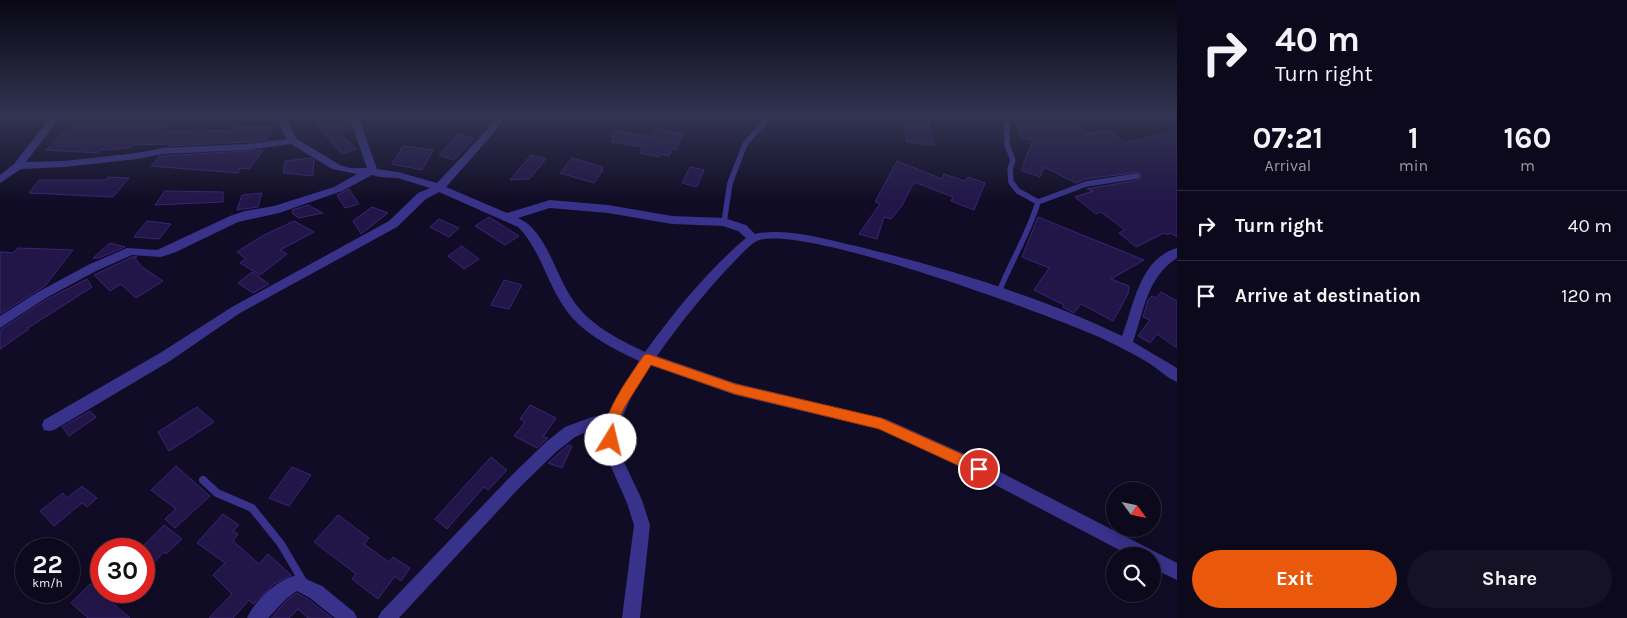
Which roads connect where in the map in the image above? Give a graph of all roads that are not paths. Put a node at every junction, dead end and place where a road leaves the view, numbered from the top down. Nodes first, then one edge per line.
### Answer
1 (34, 145) edge
2 (264, 145) edge
3 (299, 145) edge
4 (364, 145) edge
5 (478, 145) edge
6 (745, 145) edge
7 (1007, 145) edge
8 (18, 166) junction
9 (373, 171) junction
10 (1137, 176) dead end
11 (0, 180) edge
12 (439, 188) junction
13 (1038, 202) junction
14 (508, 217) junction
15 (724, 222) junction
16 (753, 238) junction
17 (1177, 252) edge
18 (999, 292) junction
19 (0, 324) edge
20 (1125, 344) junction
21 (648, 359) junction
22 (1177, 376) edge
23 (613, 420) junction
24 (49, 425) dead end
25 (203, 480) dead end
26 (1130, 547) edge
27 (1161, 564) edge
28 (1177, 572) edge
29 (305, 584) junction
30 (256, 618) edge
31 (348, 618) edge
32 (387, 618) edge
33 (631, 618) edge

1 - 8 street
2 - 8 street
3 - 9 street
4 - 9 street
5 - 12 street
6 - 15 lane
7 - 13 lane
8 - 11 street
9 - 12 street
9 - 19 street
10 - 13 lane
12 - 14 street
12 - 24 street
13 - 18 lane
14 - 15 street
14 - 21 street
15 - 16 street
16 - 18 street
16 - 21 street
17 - 20 street
18 - 20 street
20 - 22 street
21 - 23 street
21 - 26 street
23 - 32 street
23 - 33 street
25 - 29 lane
27 - 28 street
29 - 30 street
29 - 31 street

